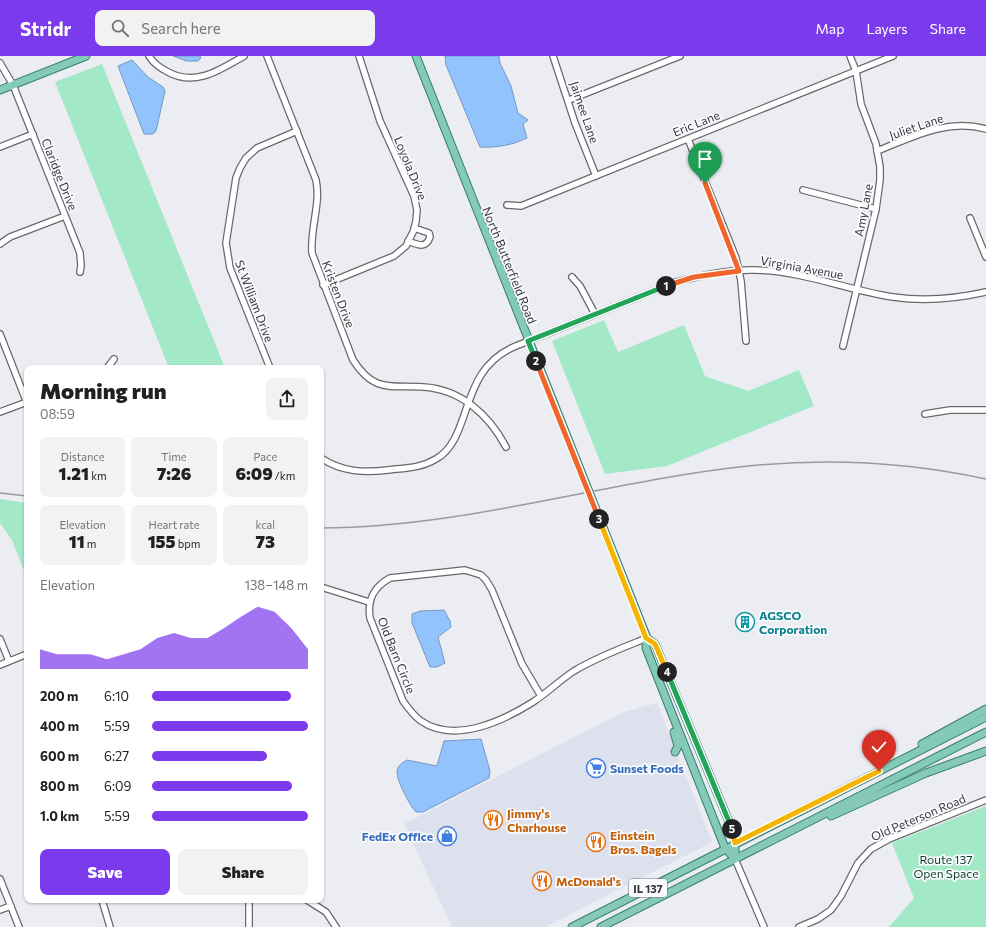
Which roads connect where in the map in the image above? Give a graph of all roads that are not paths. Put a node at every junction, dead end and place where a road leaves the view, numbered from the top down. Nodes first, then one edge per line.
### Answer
1 (86, 56) edge
2 (149, 56) edge
3 (244, 56) edge
4 (267, 56) edge
5 (358, 56) edge
6 (416, 56) edge
7 (553, 56) edge
8 (680, 56) edge
9 (850, 56) edge
10 (893, 56) edge
11 (0, 62) edge
12 (856, 71) junction
13 (13, 85) junction
14 (0, 90) edge
15 (568, 100) junction
16 (986, 129) edge
17 (297, 131) junction
18 (32, 134) junction
19 (688, 139) junction
20 (0, 147) edge
21 (877, 151) junction
22 (596, 176) junction
23 (802, 190) dead end
24 (507, 205) dead end
25 (876, 209) junction
26 (65, 216) junction
27 (970, 218) dead end
28 (414, 228) junction
29 (408, 241) junction
30 (0, 244) edge
31 (986, 257) edge
32 (739, 271) junction
33 (80, 272) dead end
34 (572, 277) dead end
35 (323, 285) junction
36 (856, 288) junction
37 (986, 292) edge
38 (595, 314) junction
39 (0, 334) edge
40 (528, 341) junction
41 (746, 341) dead end
42 (843, 346) dead end
43 (114, 359) dead end
44 (109, 365) edge
45 (269, 365) edge
46 (24, 394) edge
47 (468, 402) junction
48 (24, 403) edge
49 (986, 410) edge
50 (0, 412) edge
51 (925, 414) dead end
52 (506, 447) dead end
53 (324, 460) edge
54 (324, 588) edge
55 (369, 602) junction
56 (646, 638) junction
57 (0, 639) edge
58 (24, 655) edge
59 (9, 661) junction
60 (0, 665) edge
61 (660, 686) junction
62 (541, 696) junction
63 (986, 709) edge
64 (986, 717) edge
65 (691, 731) junction
66 (986, 732) edge
67 (986, 751) edge
68 (675, 752) dead end
69 (687, 753) junction
70 (825, 798) junction
71 (986, 800) edge
72 (784, 835) junction
73 (735, 843) junction
74 (725, 848) junction
75 (735, 859) junction
76 (0, 879) edge
77 (103, 903) edge
78 (249, 903) edge
79 (312, 903) edge
80 (11, 906) junction
81 (0, 910) edge
82 (19, 927) edge
83 (110, 927) edge
84 (249, 927) edge
85 (336, 927) edge
86 (572, 927) edge
87 (602, 927) edge
88 (764, 927) edge
89 (799, 927) edge

1 - 13 main road
2 - 3 street
4 - 17 street, Kristen Drive
5 - 28 street, Loyola Drive
6 - 40 main road, North Butterfield Road
7 - 15 street, Jaimee Lane
8 - 15 street
9 - 12 street, Amy Lane
10 - 12 street, Eric Lane
11 - 13 street, Claridge Drive
12 - 19 street, Eric Lane
12 - 21 street, Amy Lane
13 - 14 main road
13 - 18 street, Claridge Drive
15 - 22 street, Jaimee Lane
16 - 21 street, Juliet Lane
17 - 35 street, Kristen Drive
17 - 45 street, St William Drive
18 - 20 street
18 - 26 street, Claridge Drive
19 - 22 street, Eric Lane
19 - 32 street
21 - 25 street, Amy Lane
22 - 24 street, Eric Lane
23 - 25 street
25 - 36 street, Amy Lane
26 - 30 street
26 - 33 street, Claridge Drive
27 - 31 street
28 - 29 street, Loyola Drive
28 - 29 street
29 - 35 street, Loyola Drive
32 - 36 street, Virginia Avenue
32 - 38 street, Virginia Avenue
32 - 41 street
34 - 38 street
35 - 47 street, Kristen Drive
36 - 37 street, Virginia Avenue
36 - 42 street, Amy Lane
38 - 40 street, Virginia Avenue
39 - 46 street
40 - 47 street
40 - 56 main road, North Butterfield Road
43 - 44 street
47 - 52 street, Kristen Drive
47 - 53 street
48 - 50 street
49 - 51 street
54 - 55 street
55 - 62 street
55 - 62 street, Old Barn Circle
56 - 61 main road, North Butterfield Road
56 - 62 street, Old Barn Circle
56 - 65 main road, North Butterfield Road
57 - 59 street
58 - 59 street
59 - 60 street
61 - 68 main road
61 - 69 main road, North Butterfield Road
63 - 70 main road
64 - 70 main road, IL 137
65 - 69 main road
65 - 73 main road, North Butterfield Road
66 - 72 main road, IL 137
67 - 72 main road
69 - 74 main road, North Butterfield Road
70 - 73 main road, IL 137
71 - 89 street, Old Peterson Road
72 - 75 main road, IL 137
73 - 74 main road, IL 137
73 - 75 main road, North Butterfield Road
74 - 75 main road, North Butterfield Road
74 - 86 main road, IL 137
75 - 87 main road, IL 137
75 - 88 street, North Butterfield Road
76 - 80 street
77 - 83 street
78 - 84 street
79 - 85 street
80 - 81 street
80 - 82 street

